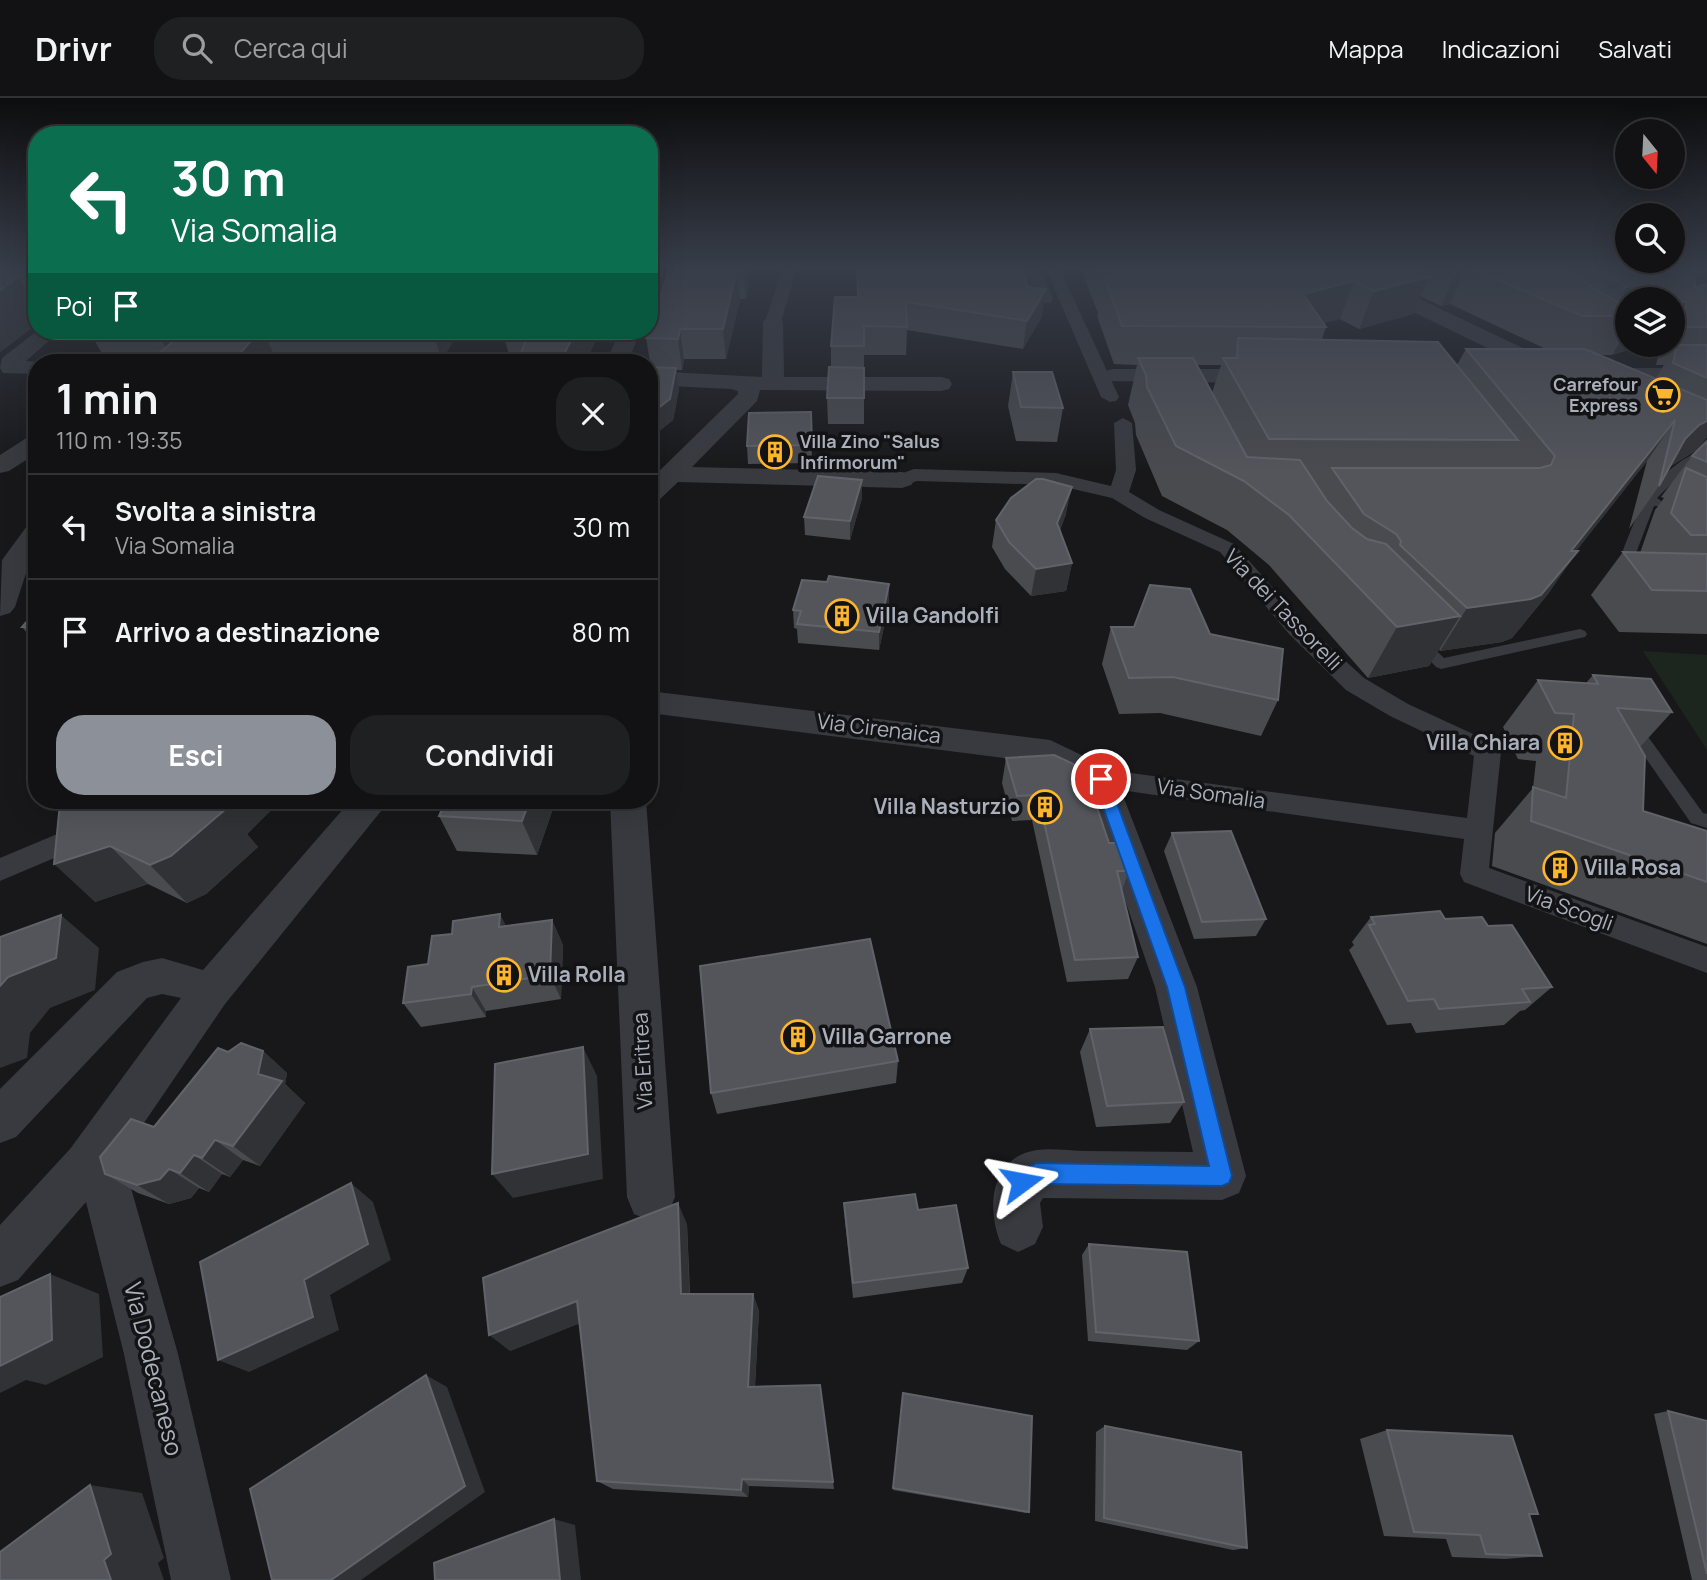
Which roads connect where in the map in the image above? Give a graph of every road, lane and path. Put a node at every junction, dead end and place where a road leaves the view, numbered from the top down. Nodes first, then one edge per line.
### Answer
1 (773, 336) edge
2 (1083, 336) edge
3 (1480, 336) edge
4 (39, 340) edge
5 (28, 367) edge
6 (1707, 374) edge
7 (1508, 375) edge
8 (1180, 376) junction
9 (1287, 376) edge
10 (658, 378) edge
11 (1570, 379) junction
12 (730, 380) junction
13 (773, 384) junction
14 (941, 384) dead end
15 (1112, 386) joint
16 (1608, 398) edge
17 (1192, 401) edge
18 (1123, 423) dead end
19 (1703, 445) edge
20 (28, 448) edge
21 (0, 466) edge
22 (671, 474) junction
23 (902, 480) joint
24 (658, 487) edge
25 (1119, 494) junction
26 (1650, 499) junction
27 (1673, 510) edge
28 (28, 544) edge
29 (1627, 583) dead end
30 (0, 607) edge
31 (1412, 634) edge
32 (1580, 634) dead end
33 (658, 703) edge
34 (1618, 705) edge
35 (1101, 779) junction
36 (138, 809) edge
37 (364, 809) edge
38 (629, 809) edge
39 (1707, 821) edge
40 (1480, 830) junction
41 (0, 870) edge
42 (1707, 960) edge
43 (210, 991) junction
44 (0, 1121) edge
45 (87, 1166) junction
46 (651, 1197) dead end
47 (1018, 1227) dead end
48 (0, 1262) edge
49 (201, 1580) edge

1 - 13 street
2 - 15 street
3 - 11 street
4 - 5 street
6 - 11 street
7 - 11 street
8 - 9 street
8 - 15 street
8 - 17 street
10 - 12 street
11 - 16 street
12 - 13 street
12 - 22 street
13 - 14 street
18 - 25 street
19 - 26 lane
20 - 21 street
22 - 23 street, Via dei Tassorelli
22 - 24 street
23 - 25 street, Via dei Tassorelli
25 - 40 street, Via dei Tassorelli
26 - 27 lane
26 - 29 lane
28 - 30 street
31 - 32 lane
33 - 35 street, Via Cirenaica
34 - 39 lane
35 - 40 street, Via Somalia
35 - 47 street
36 - 41 street
37 - 43 street
38 - 46 street, Via Eritrea
40 - 42 street, Via Scogli
43 - 44 street
43 - 45 street
45 - 48 street
45 - 49 street, Via Dodecaneso

